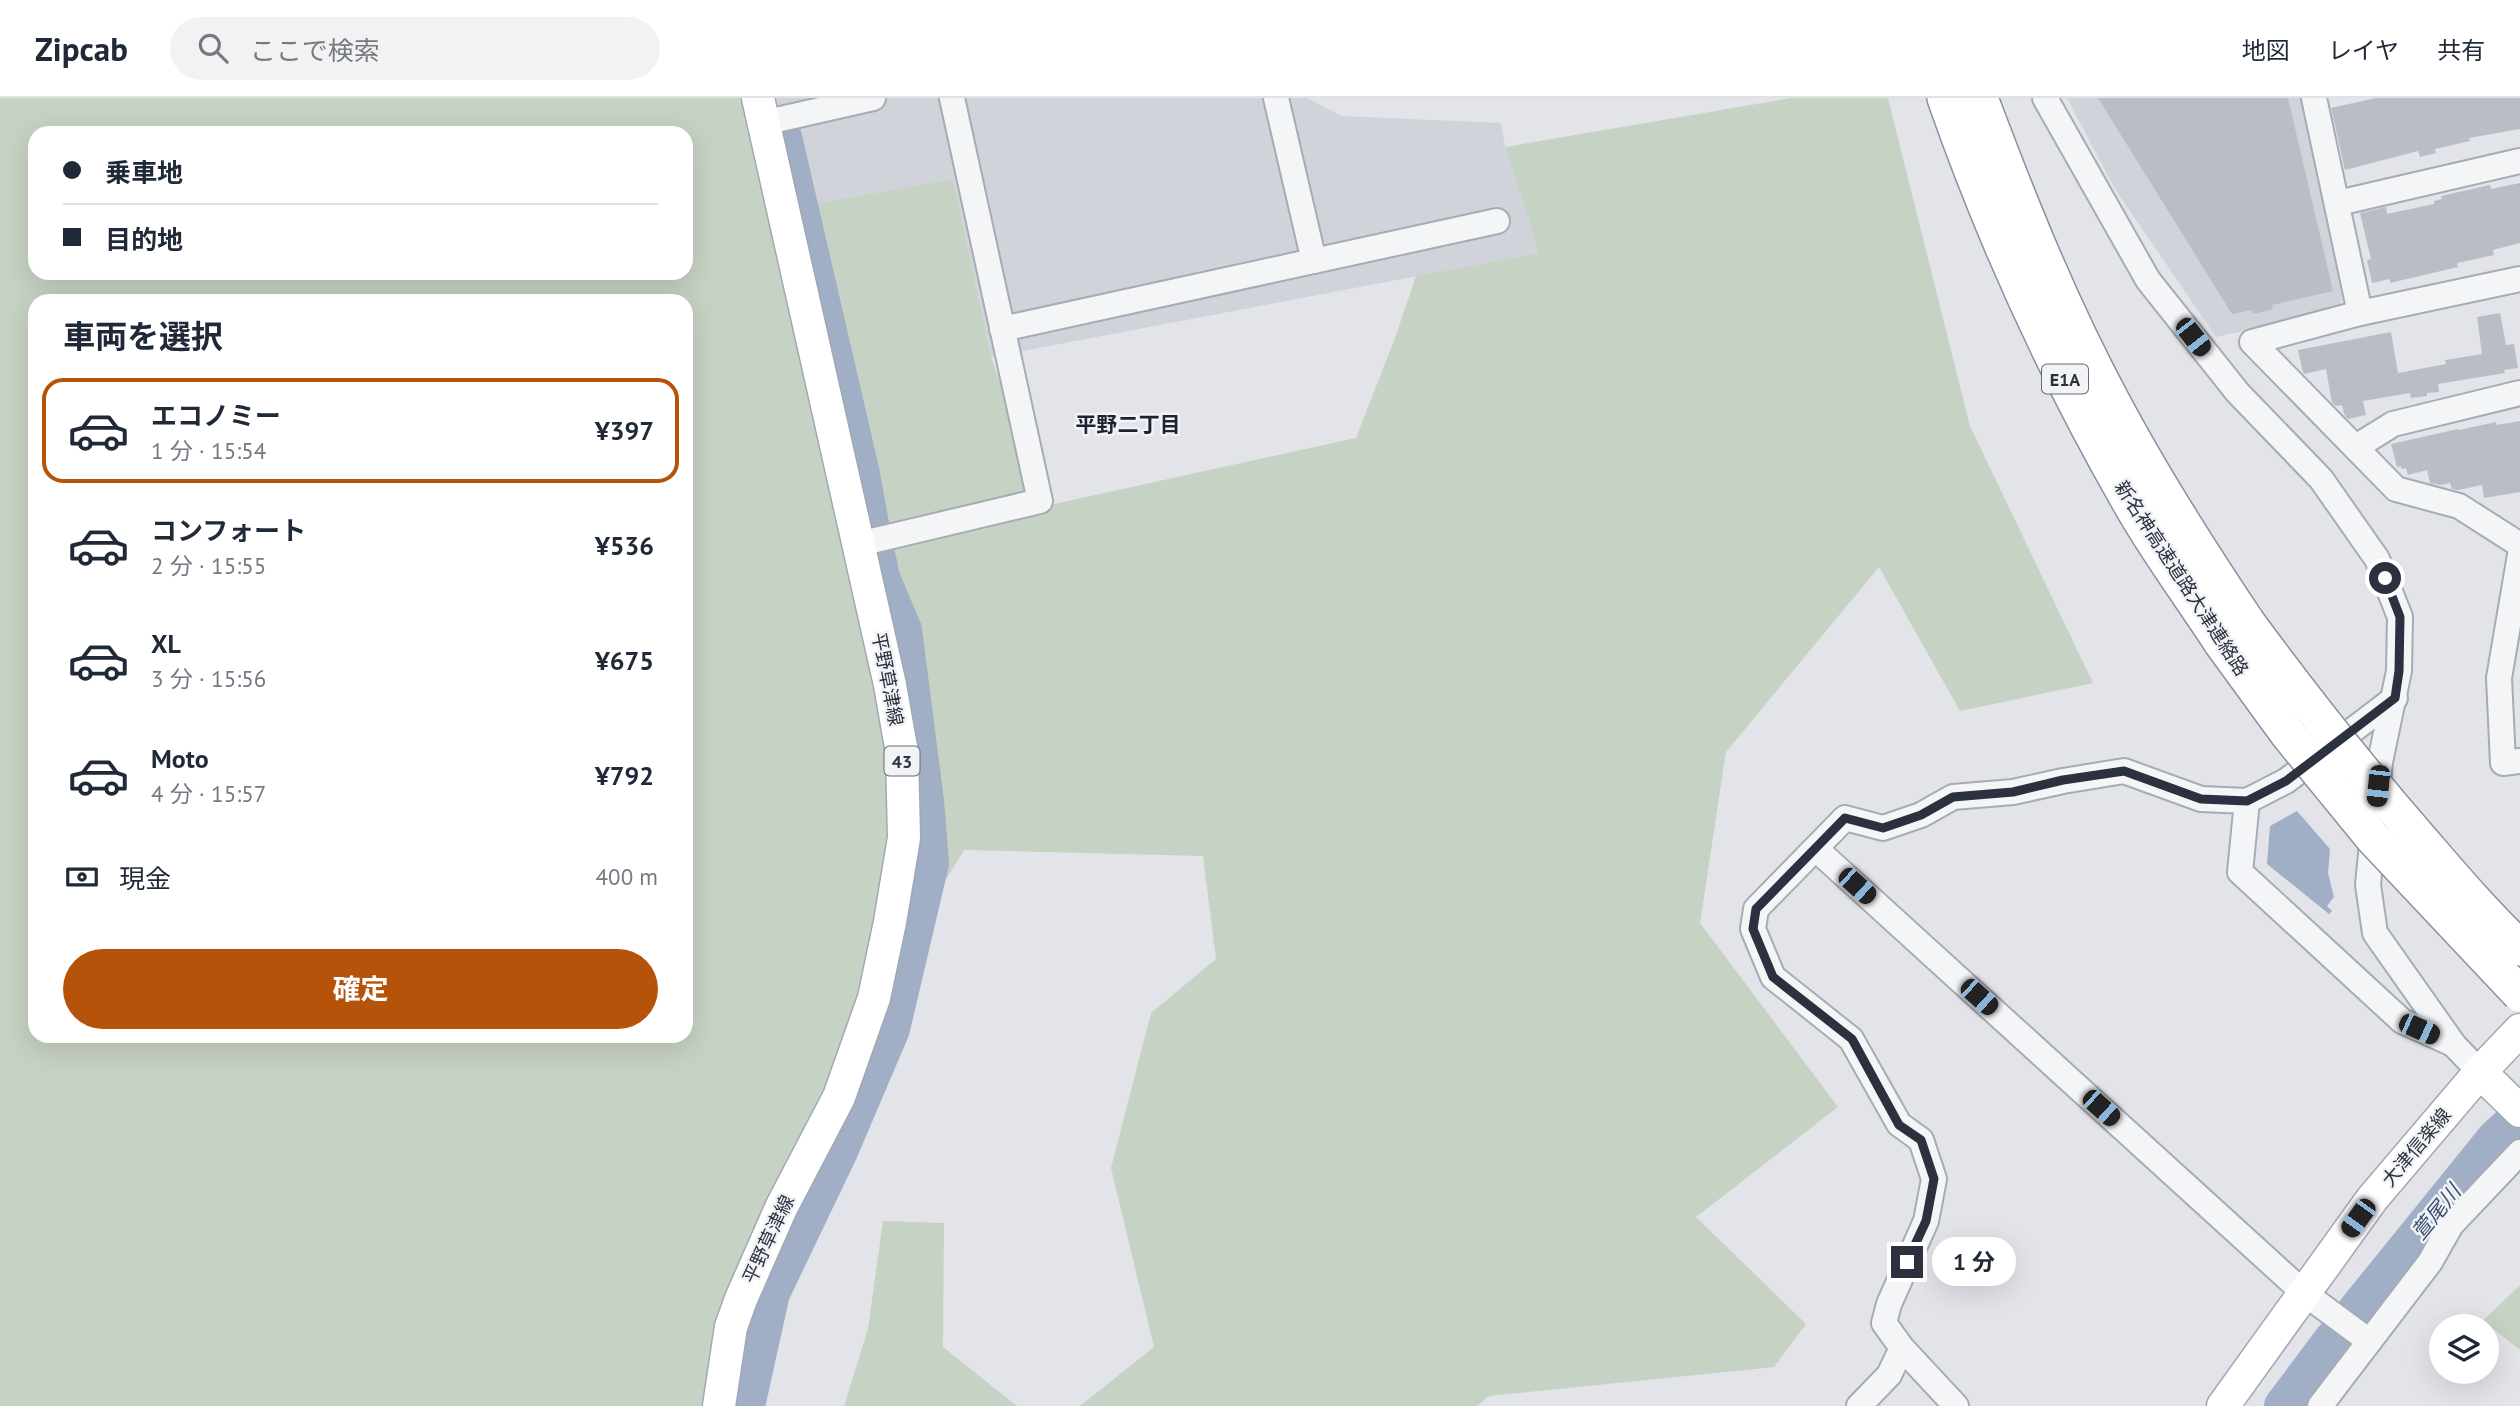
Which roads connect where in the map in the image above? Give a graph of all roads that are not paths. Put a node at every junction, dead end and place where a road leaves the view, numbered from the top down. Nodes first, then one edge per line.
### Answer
1 (873, 98) edge
2 (952, 98) edge
3 (1276, 98) edge
4 (1945, 98) edge
5 (1980, 98) edge
6 (2045, 98) edge
7 (2314, 98) edge
8 (760, 111) edge
9 (2520, 161) edge
10 (2338, 203) junction
11 (1497, 221) dead end
12 (1314, 261) junction
13 (2520, 279) edge
14 (2360, 313) junction
15 (1002, 329) junction
16 (2520, 393) edge
17 (2356, 447) junction
18 (2518, 542) edge
19 (859, 544) junction
20 (2514, 625) edge
21 (2234, 632) junction
22 (2395, 698) junction
23 (2520, 761) edge
24 (2247, 801) junction
25 (1816, 849) junction
26 (2520, 948) edge
27 (2520, 994) edge
28 (2520, 1030) edge
29 (2454, 1045) junction
30 (2480, 1072) junction
31 (2514, 1105) edge
32 (2520, 1152) edge
33 (2311, 1298) junction
34 (2364, 1337) junction
35 (1902, 1348) junction
36 (719, 1406) edge
37 (1859, 1406) edge
38 (1956, 1406) edge
39 (2222, 1406) edge
40 (2320, 1406) edge

1 - 8 street
2 - 15 street
3 - 12 street
4 - 21 highway, 新名神高速道路大津連絡路 / E1A
5 - 21 highway, 新名神高速道路大津連絡路 / E1A
6 - 22 street
7 - 10 street
8 - 19 main road, 平野草津線 / 43
9 - 10 street
10 - 14 street
11 - 12 street
12 - 15 street
13 - 14 street
14 - 17 street
15 - 19 street
16 - 17 street
17 - 18 street
18 - 20 street
19 - 36 main road, 平野草津線 / 43
20 - 23 street
21 - 26 highway, 新名神高速道路大津連絡路 / E1A, bridge
21 - 27 highway, 新名神高速道路大津連絡路 / E1A, bridge
22 - 24 street
22 - 29 street
24 - 25 street
24 - 29 street
25 - 33 street
25 - 35 street
28 - 30 main road, 大津信楽線
29 - 30 street
30 - 31 main road
30 - 33 main road, 大津信楽線
32 - 34 street
33 - 34 street
33 - 39 main road, 大津信楽線
34 - 40 street
35 - 37 street
35 - 38 street

